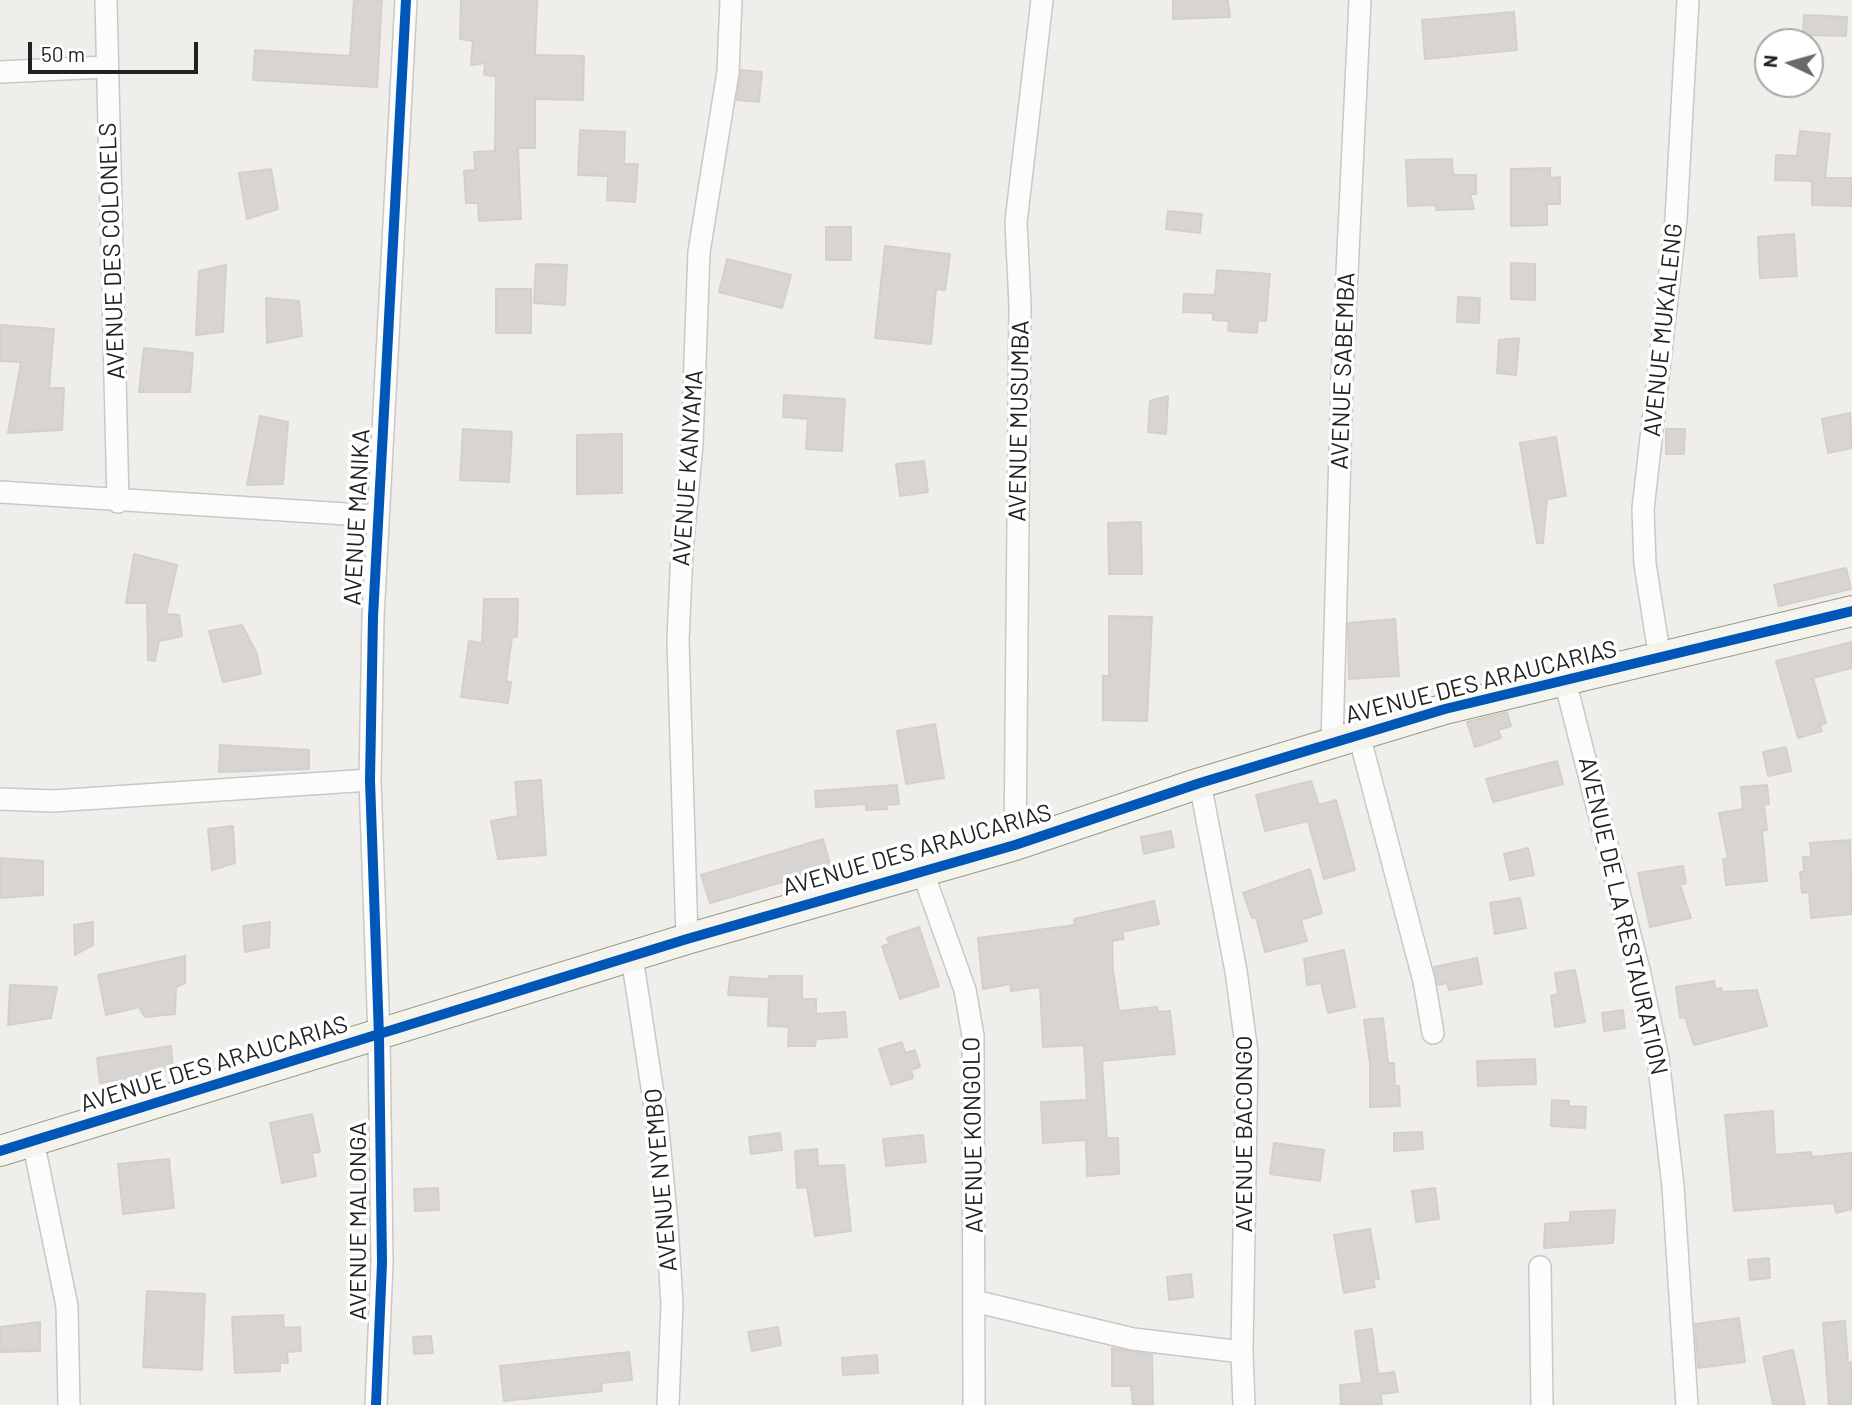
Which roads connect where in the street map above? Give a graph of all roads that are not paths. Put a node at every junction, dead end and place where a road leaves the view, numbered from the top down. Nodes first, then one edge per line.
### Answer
1 (106, 0) edge
2 (406, 0) edge
3 (731, 0) edge
4 (1042, 0) edge
5 (1360, 0) edge
6 (1689, 0) edge
7 (106, 67) junction
8 (0, 72) edge
9 (0, 492) edge
10 (118, 502) junction
11 (379, 516) junction
12 (1852, 611) edge
13 (1660, 659) junction
14 (1565, 681) junction
15 (1346, 739) junction
16 (370, 780) junction
17 (1200, 783) junction
18 (0, 799) edge
19 (1015, 845) junction
20 (923, 873) junction
21 (687, 939) junction
22 (632, 957) junction
23 (1433, 1033) dead end
24 (379, 1036) junction
25 (33, 1141) junction
26 (0, 1151) edge
27 (1540, 1267) dead end
28 (974, 1301) junction
29 (1242, 1352) junction
30 (69, 1405) edge
31 (376, 1405) edge
32 (668, 1405) edge
33 (974, 1405) edge
34 (1244, 1405) edge
35 (1542, 1405) edge
36 (1687, 1405) edge

1 - 7 street, AVENUE DES COLONELS
2 - 11 street, AVENUE MANIKA
3 - 21 street, AVENUE KANYAMA
4 - 19 street, AVENUE MUSUMBA
5 - 15 street, AVENUE SABEMBA
6 - 13 street, AVENUE MUKALENG
7 - 8 street
7 - 10 street, AVENUE DES COLONELS
9 - 10 street
10 - 11 street
11 - 16 street, AVENUE MANIKA
12 - 13 street, AVENUE DES ARAUCARIAS
13 - 14 street, AVENUE DES ARAUCARIAS
14 - 15 street, AVENUE DES ARAUCARIAS
14 - 36 street, AVENUE DE LA RESTAURATION
15 - 17 street, AVENUE DES ARAUCARIAS
15 - 23 street, AVENUE SABEMBA
16 - 18 street
16 - 24 street, AVENUE MANIKA
17 - 19 street, AVENUE DES ARAUCARIAS
17 - 29 street, AVENUE BACONGO
19 - 20 street, AVENUE DES ARAUCARIAS
20 - 21 street, AVENUE DES ARAUCARIAS
20 - 28 street, AVENUE KONGOLO
21 - 22 street, AVENUE DES ARAUCARIAS
22 - 24 street, AVENUE DES ARAUCARIAS
22 - 32 street, AVENUE NYEMBO
24 - 25 street, AVENUE DES ARAUCARIAS
24 - 31 street, AVENUE MALONGA
25 - 26 street, AVENUE DES ARAUCARIAS
25 - 30 street
27 - 35 street
28 - 29 street
28 - 33 street, AVENUE KONGOLO
29 - 34 street, AVENUE BACONGO

